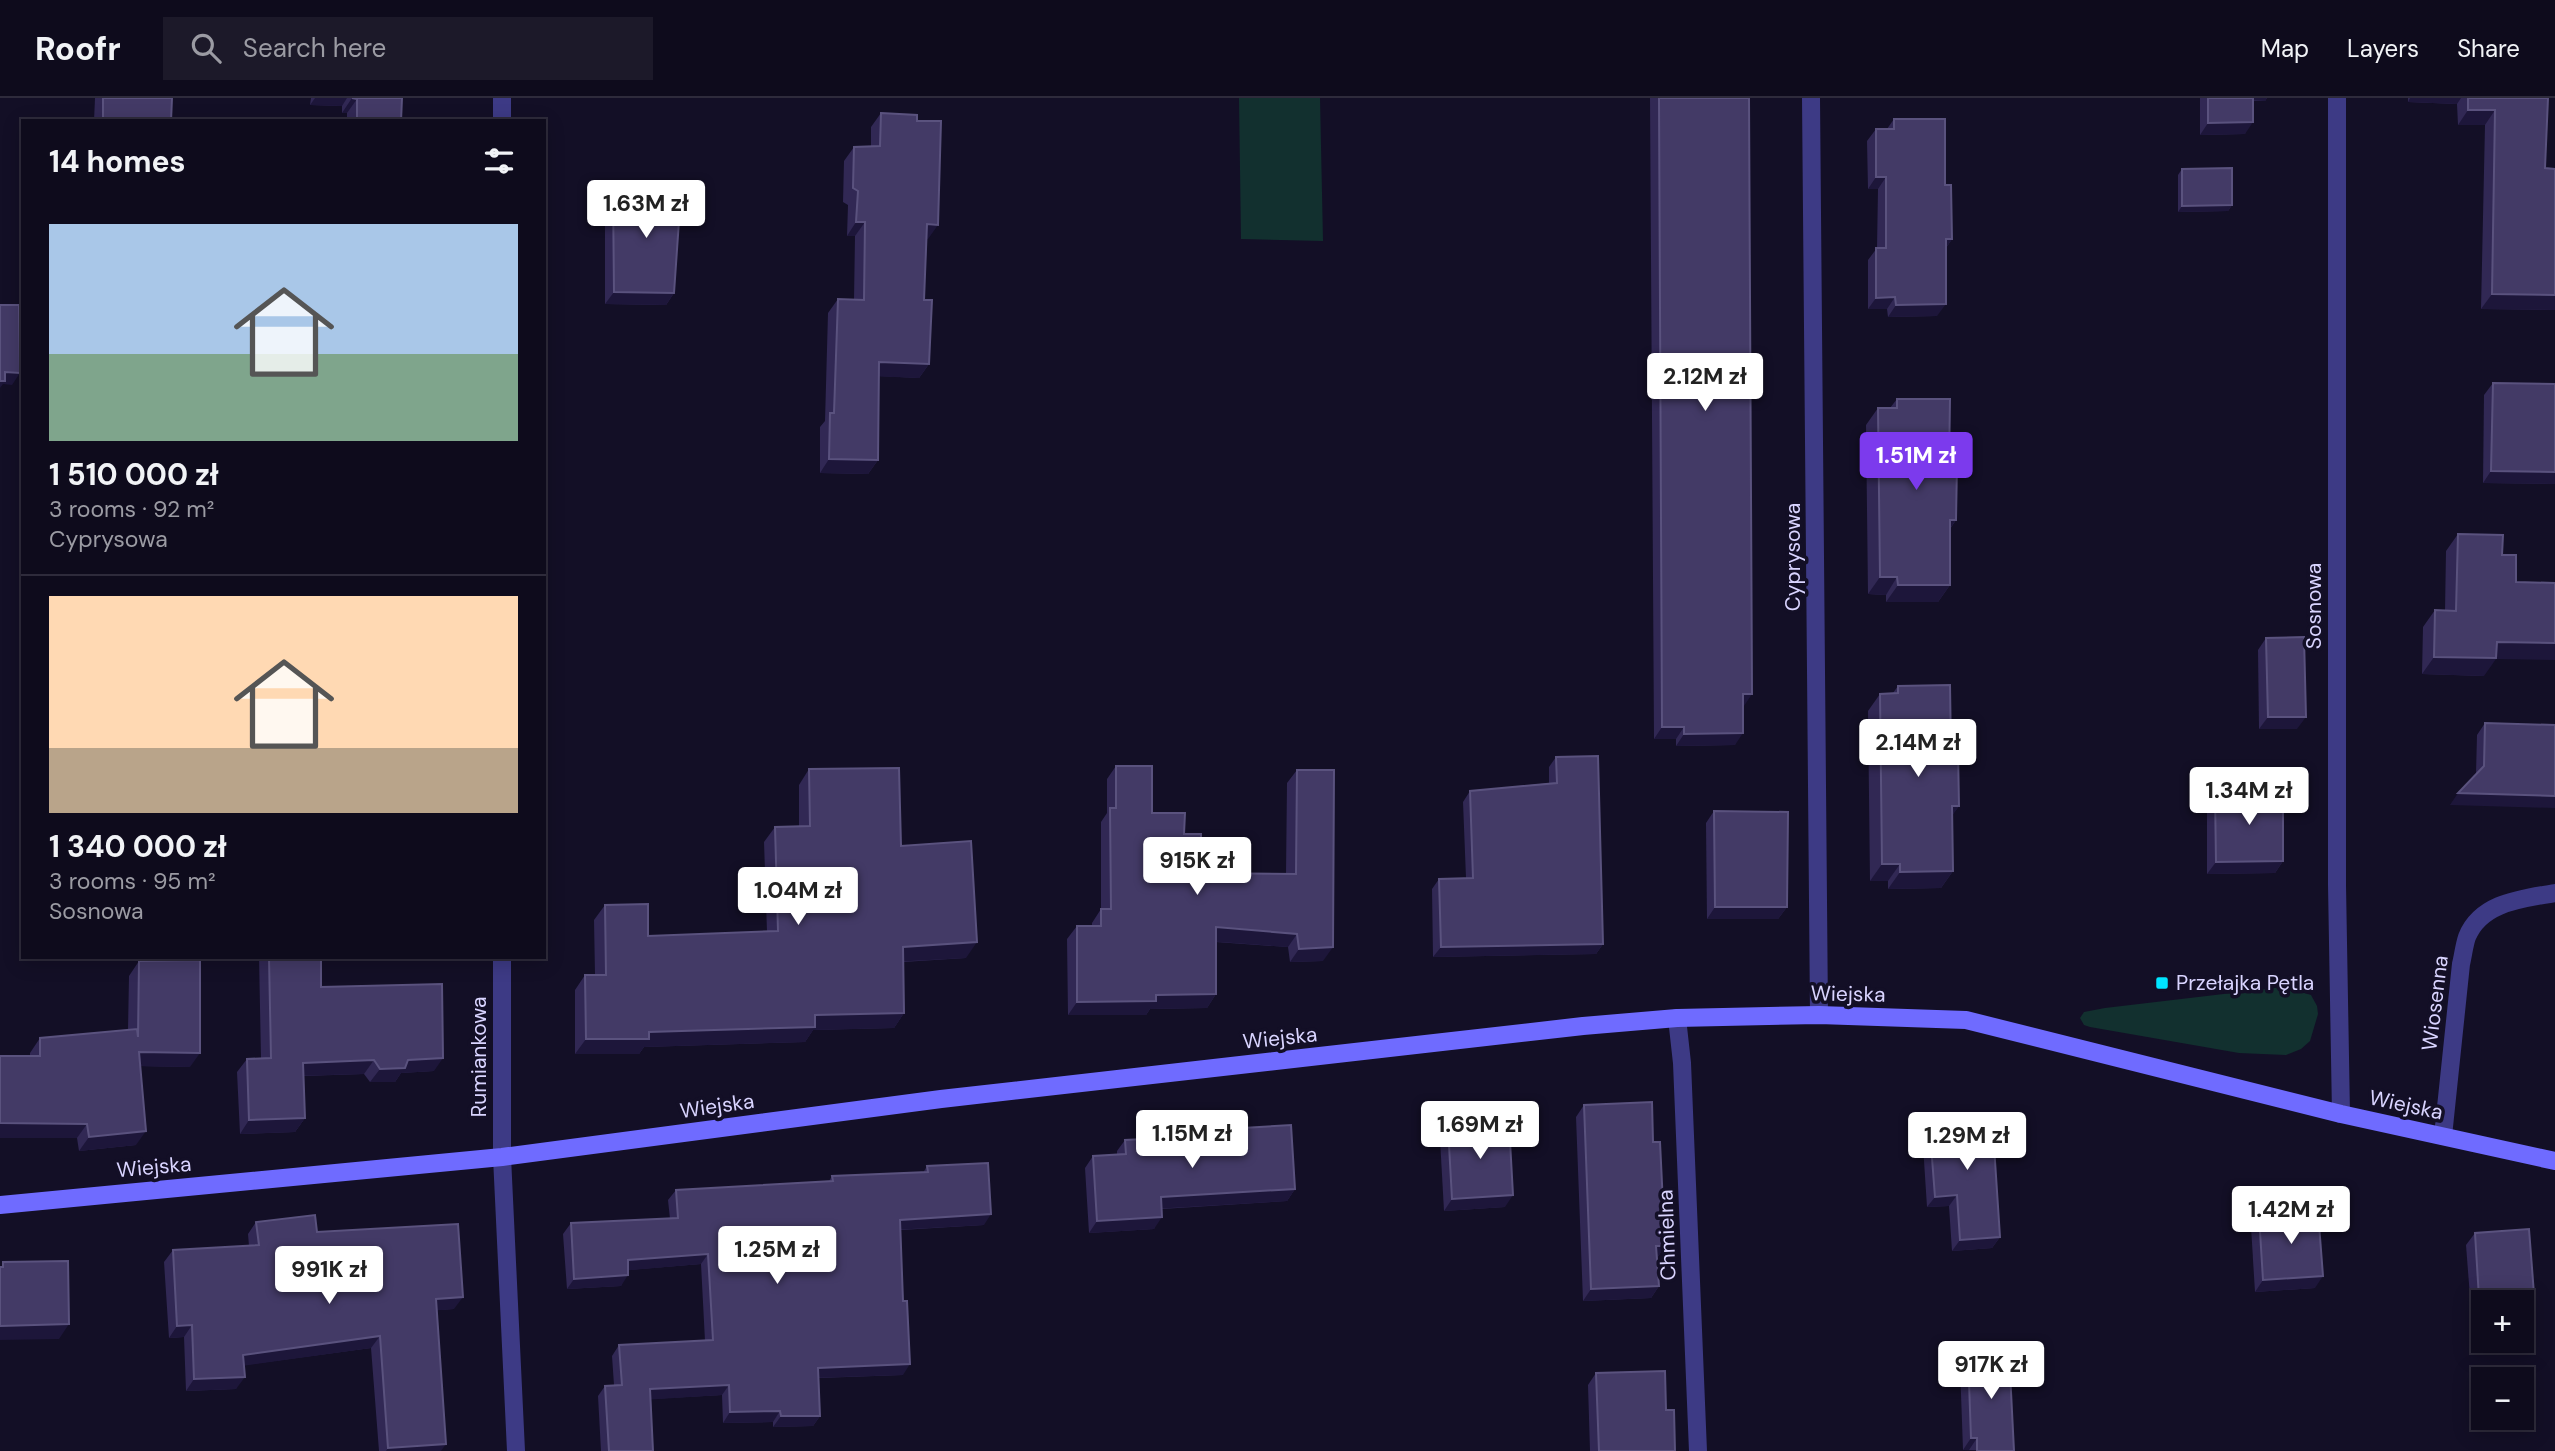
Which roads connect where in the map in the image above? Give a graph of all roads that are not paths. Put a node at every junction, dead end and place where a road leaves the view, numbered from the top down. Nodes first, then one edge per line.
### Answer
1 (502, 98) edge
2 (1811, 98) edge
3 (2337, 98) edge
4 (502, 119) edge
5 (2555, 893) edge
6 (502, 959) edge
7 (1819, 1015) junction
8 (1677, 1018) junction
9 (2341, 1114) junction
10 (2443, 1136) junction
11 (502, 1157) junction
12 (2555, 1161) edge
13 (0, 1205) edge
14 (516, 1451) edge
15 (1698, 1451) edge

1 - 4 street
2 - 7 street, Cyprysowa
3 - 9 street, Sosnowa
5 - 10 street, Wiosenna
6 - 11 street, Rumiankowa
7 - 8 street, Wiejska
7 - 9 street, Wiejska
8 - 11 street, Wiejska
8 - 15 street, Chmielna
9 - 10 street, Wiejska
10 - 12 street, Wiejska
11 - 13 street, Wiejska
11 - 14 street, Rumiankowa

